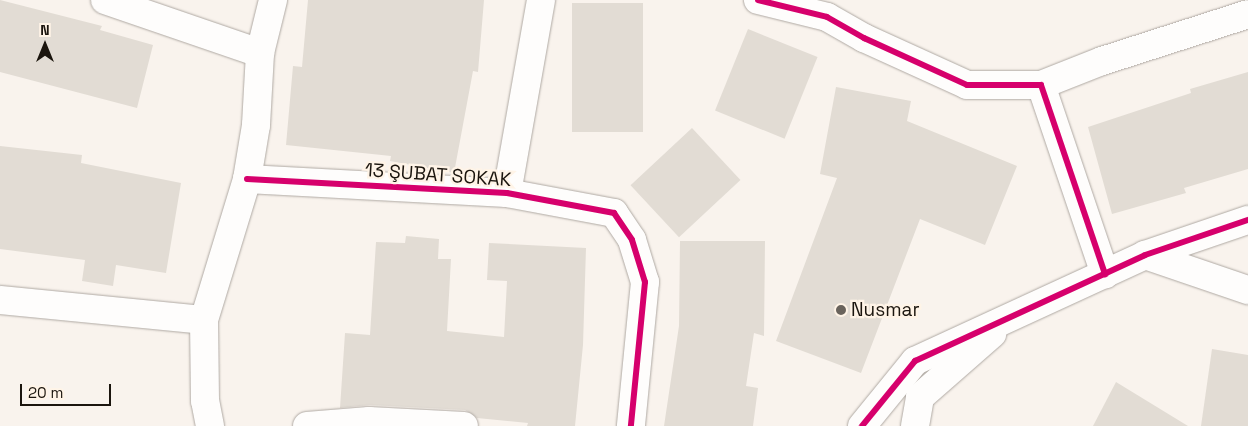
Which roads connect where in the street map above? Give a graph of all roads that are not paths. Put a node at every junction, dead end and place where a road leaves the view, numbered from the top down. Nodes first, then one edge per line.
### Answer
1 (105, 0) edge
2 (273, 0) edge
3 (541, 0) edge
4 (758, 0) edge
5 (828, 9) edge
6 (1248, 14) edge
7 (260, 53) junction
8 (1041, 85) junction
9 (247, 180) junction
10 (507, 193) junction
11 (1248, 220) edge
12 (1144, 255) junction
13 (1105, 274) junction
14 (1248, 290) edge
15 (0, 300) edge
16 (1016, 314) junction
17 (204, 320) junction
18 (210, 426) edge
19 (307, 426) edge
20 (464, 426) edge
21 (631, 426) edge
22 (862, 426) edge
23 (915, 426) edge

1 - 7 street
2 - 7 street
3 - 10 street, 13 ŞUBAT SOKAK
4 - 5 street
5 - 8 street
6 - 8 street
7 - 9 street
8 - 13 street
9 - 10 street, 13 ŞUBAT SOKAK
9 - 17 street
10 - 21 street, 13 ŞUBAT SOKAK
11 - 12 street
12 - 13 street
12 - 14 street
13 - 16 street
15 - 17 street
16 - 22 street
16 - 23 street
17 - 18 street
19 - 20 street

